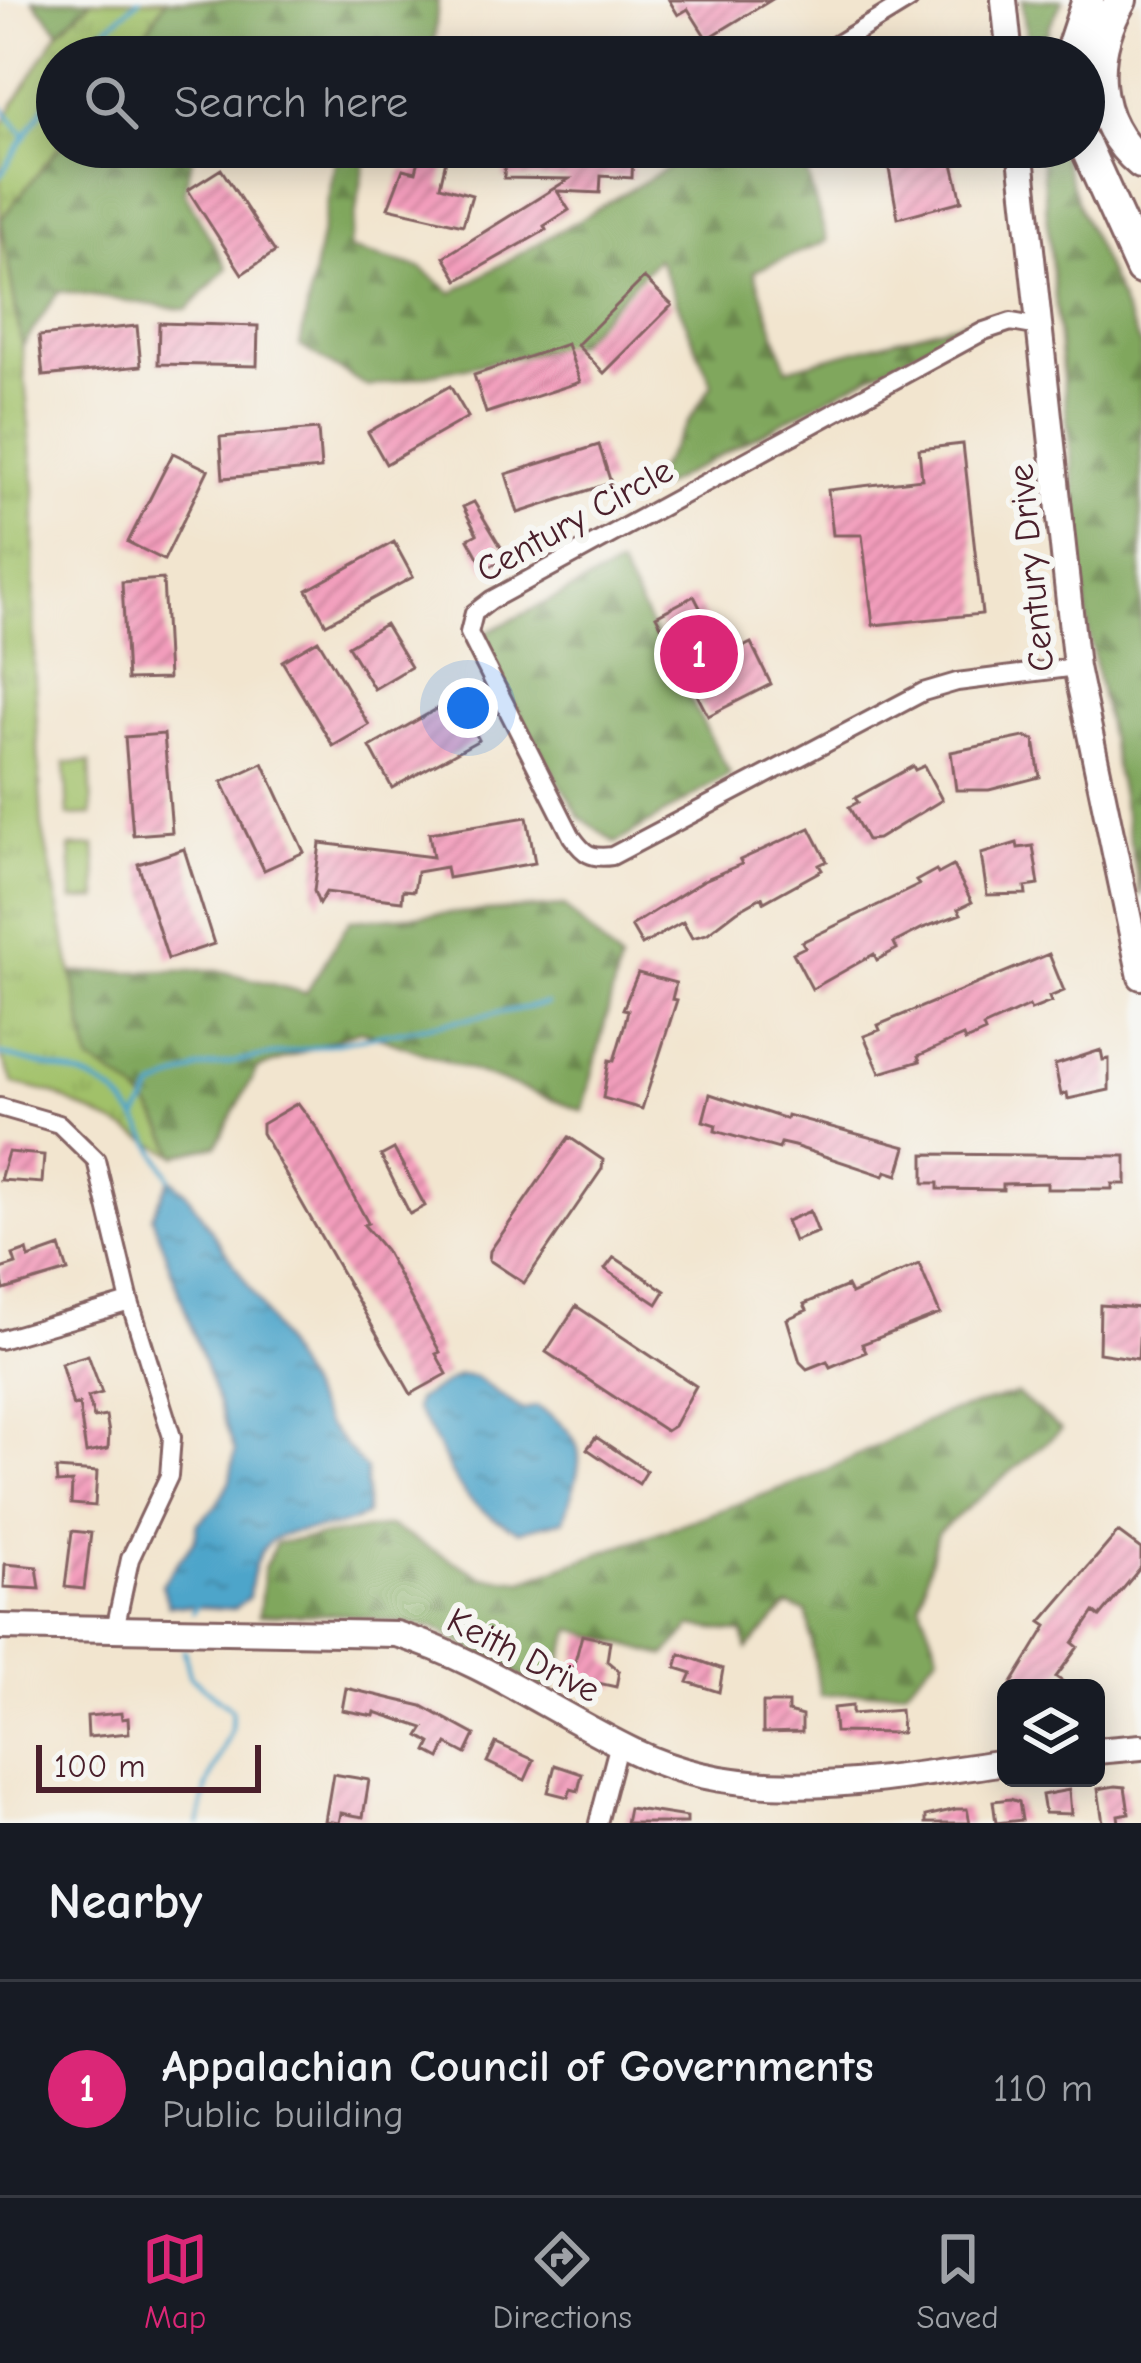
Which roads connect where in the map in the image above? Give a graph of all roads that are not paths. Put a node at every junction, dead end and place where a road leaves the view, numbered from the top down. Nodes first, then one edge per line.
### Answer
1 (909, 0) edge
2 (1004, 0) edge
3 (1088, 0) edge
4 (1121, 0) edge
5 (850, 36) edge
6 (1008, 36) edge
7 (1076, 36) edge
8 (1103, 36) edge
9 (1105, 108) edge
10 (1141, 164) edge
11 (1022, 168) edge
12 (1096, 168) edge
13 (1141, 269) edge
14 (1040, 327) junction
15 (1076, 667) junction
16 (1141, 977) edge
17 (0, 1107) edge
18 (130, 1302) junction
19 (0, 1340) edge
20 (0, 1627) edge
21 (115, 1629) junction
22 (619, 1743) junction
23 (1141, 1747) edge
24 (1105, 1750) edge
25 (997, 1763) edge
26 (598, 1823) edge

1 - 5 street
2 - 6 street
3 - 7 highway
4 - 8 highway
9 - 10 highway
11 - 14 street, Century Drive
12 - 13 highway
14 - 15 street, Century Drive
14 - 15 street, Century Circle
15 - 16 street, Century Drive
17 - 18 street
18 - 19 street
18 - 21 street
20 - 21 street, Keith Drive
21 - 22 street, Keith Drive
22 - 25 street, Keith Drive
22 - 26 street
23 - 24 street

